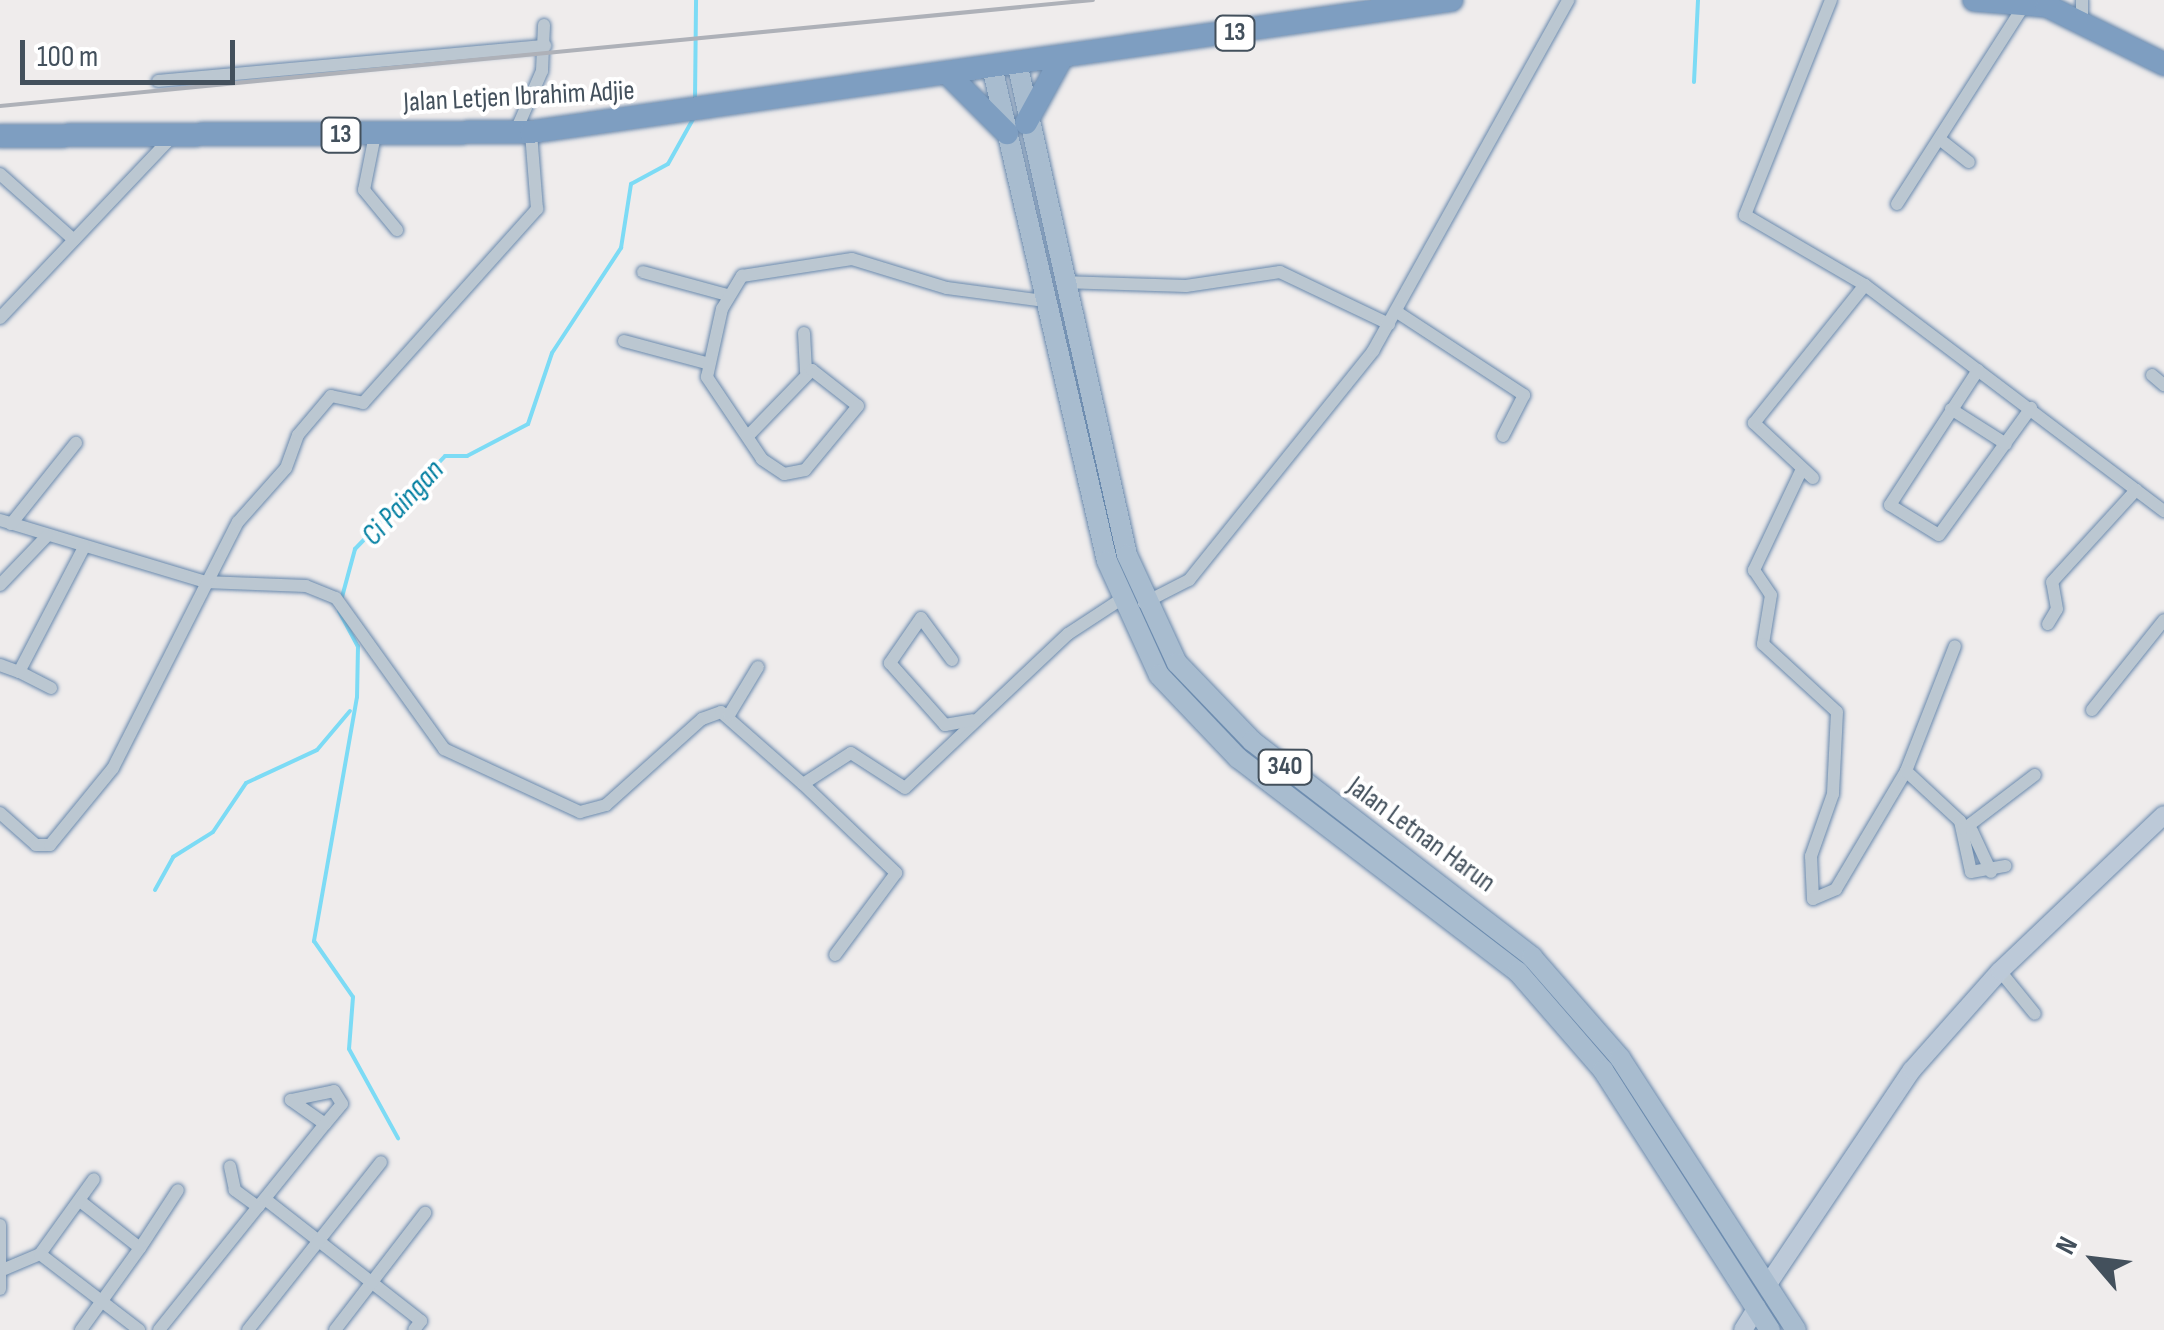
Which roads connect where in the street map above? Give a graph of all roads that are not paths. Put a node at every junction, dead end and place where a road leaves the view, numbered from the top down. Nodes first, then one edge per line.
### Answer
1 (1452, 0) edge
2 (1568, 0) edge
3 (1831, 0) edge
4 (1974, 0) edge
5 (2026, 2) edge
6 (2082, 9) edge
7 (544, 25) dead end
8 (545, 46) junction
9 (1060, 60) junction
10 (2164, 64) edge
11 (1018, 68) junction
12 (993, 71) junction
13 (952, 78) junction
14 (158, 82) dead end
15 (1016, 128) junction
16 (523, 132) junction
17 (376, 134) junction
18 (0, 136) edge
19 (172, 137) junction
20 (1942, 141) junction
21 (1970, 162) dead end
22 (0, 174) edge
23 (1896, 204) dead end
24 (397, 230) dead end
25 (74, 240) junction
26 (642, 272) dead end
27 (1062, 282) junction
28 (1865, 286) junction
29 (728, 295) junction
30 (1045, 301) junction
31 (0, 318) edge
32 (1393, 318) junction
33 (804, 333) dead end
34 (624, 341) dead end
35 (706, 363) junction
36 (1978, 370) junction
37 (806, 372) junction
38 (2152, 375) dead end
39 (2164, 385) edge
40 (2032, 408) junction
41 (1951, 409) junction
42 (748, 436) junction
43 (1503, 436) dead end
44 (76, 443) dead end
45 (2006, 444) junction
46 (2136, 490) junction
47 (1104, 502) junction
48 (2164, 511) edge
49 (6, 522) edge
50 (47, 536) junction
51 (84, 547) junction
52 (205, 582) junction
53 (0, 585) edge
54 (1120, 600) junction
55 (1144, 603) junction
56 (2164, 620) edge
57 (2048, 624) dead end
58 (1955, 646) dead end
59 (952, 660) dead end
60 (0, 664) edge
61 (758, 667) dead end
62 (19, 672) junction
63 (51, 688) dead end
64 (2092, 710) dead end
65 (729, 715) junction
66 (974, 720) junction
67 (1906, 771) junction
68 (2034, 776) dead end
69 (803, 784) junction
70 (0, 813) edge
71 (2164, 815) edge
72 (1968, 830) junction
73 (1998, 869) dead end
74 (835, 955) dead end
75 (2000, 970) junction
76 (2036, 1014) dead end
77 (1586, 1032) junction
78 (324, 1124) dead end
79 (381, 1162) dead end
80 (230, 1167) dead end
81 (94, 1179) dead end
82 (178, 1190) dead end
83 (80, 1201) junction
84 (262, 1203) junction
85 (425, 1213) dead end
86 (0, 1225) edge
87 (318, 1240) junction
88 (140, 1248) junction
89 (40, 1254) junction
90 (3, 1272) edge
91 (372, 1282) junction
92 (1768, 1284) junction
93 (0, 1289) edge
94 (102, 1301) junction
95 (1757, 1308) junction
96 (81, 1330) edge
97 (139, 1330) edge
98 (159, 1330) edge
99 (248, 1330) edge
100 (334, 1330) edge
101 (414, 1330) edge
102 (1743, 1330) edge
103 (1770, 1330) edge
104 (1796, 1330) edge

1 - 9 highway, 13
2 - 32 street
3 - 28 street
4 - 5 highway
5 - 6 highway
5 - 20 street
6 - 10 highway
7 - 8 street
8 - 14 street
8 - 16 street
9 - 11 highway, 13
9 - 15 highway
11 - 12 highway, 13
11 - 15 main road, Jalan Letnan Harun / 340
12 - 13 highway, 13
12 - 15 main road, Jalan Letnan Harun / 340
13 - 15 highway
13 - 16 highway, Jalan Letjen Ibrahim Adjie / 13
15 - 27 main road, Jalan Letnan Harun / 340
15 - 30 main road, Jalan Letnan Harun / 340
16 - 17 highway, Jalan Letjen Ibrahim Adjie / 13
16 - 52 street
17 - 19 highway, Jalan Letjen Ibrahim Adjie / 13
17 - 24 street
18 - 19 highway, Jalan Letjen Ibrahim Adjie / 13
19 - 25 street
20 - 21 street
20 - 23 street
22 - 25 street
25 - 31 street
26 - 29 street
27 - 32 street
27 - 47 main road, Jalan Letnan Harun / 340
28 - 36 street
28 - 67 street
29 - 30 street
29 - 35 street
30 - 47 main road, Jalan Letnan Harun / 340
32 - 43 street
32 - 55 street
33 - 37 street
34 - 35 street
35 - 42 street
36 - 40 street
36 - 41 street
37 - 42 street
37 - 42 street
38 - 39 street
40 - 45 street
40 - 46 street
41 - 45 street
41 - 45 street
44 - 49 street
46 - 48 street
46 - 57 street
47 - 54 main road, Jalan Letnan Harun / 340
47 - 55 main road, Jalan Letnan Harun / 340
49 - 50 street
50 - 51 street
50 - 53 street
51 - 52 street
51 - 62 street
52 - 65 street
52 - 70 street
54 - 66 street
54 - 77 main road, Jalan Letnan Harun / 340
55 - 77 main road, Jalan Letnan Harun / 340
56 - 64 street
58 - 67 street
59 - 66 street
60 - 62 street
61 - 65 street
62 - 63 street
65 - 69 street
66 - 69 street
67 - 72 street
68 - 72 street
69 - 74 street
71 - 75 street
72 - 73 street
75 - 76 street
75 - 92 street
77 - 92 main road, Jalan Letnan Harun / 340
77 - 95 main road, Jalan Letnan Harun / 340
78 - 84 street
79 - 87 street
80 - 84 street
81 - 83 street
82 - 88 street
83 - 88 street
83 - 89 street
84 - 87 street
84 - 98 street
85 - 91 street
86 - 90 street
87 - 91 street
87 - 99 street
88 - 94 street
89 - 90 street
89 - 94 street
90 - 93 street
91 - 100 street
91 - 101 street
92 - 104 main road, Jalan Letnan Harun / 340
94 - 96 street
94 - 97 street
95 - 102 street
95 - 103 main road, Jalan Letnan Harun / 340

